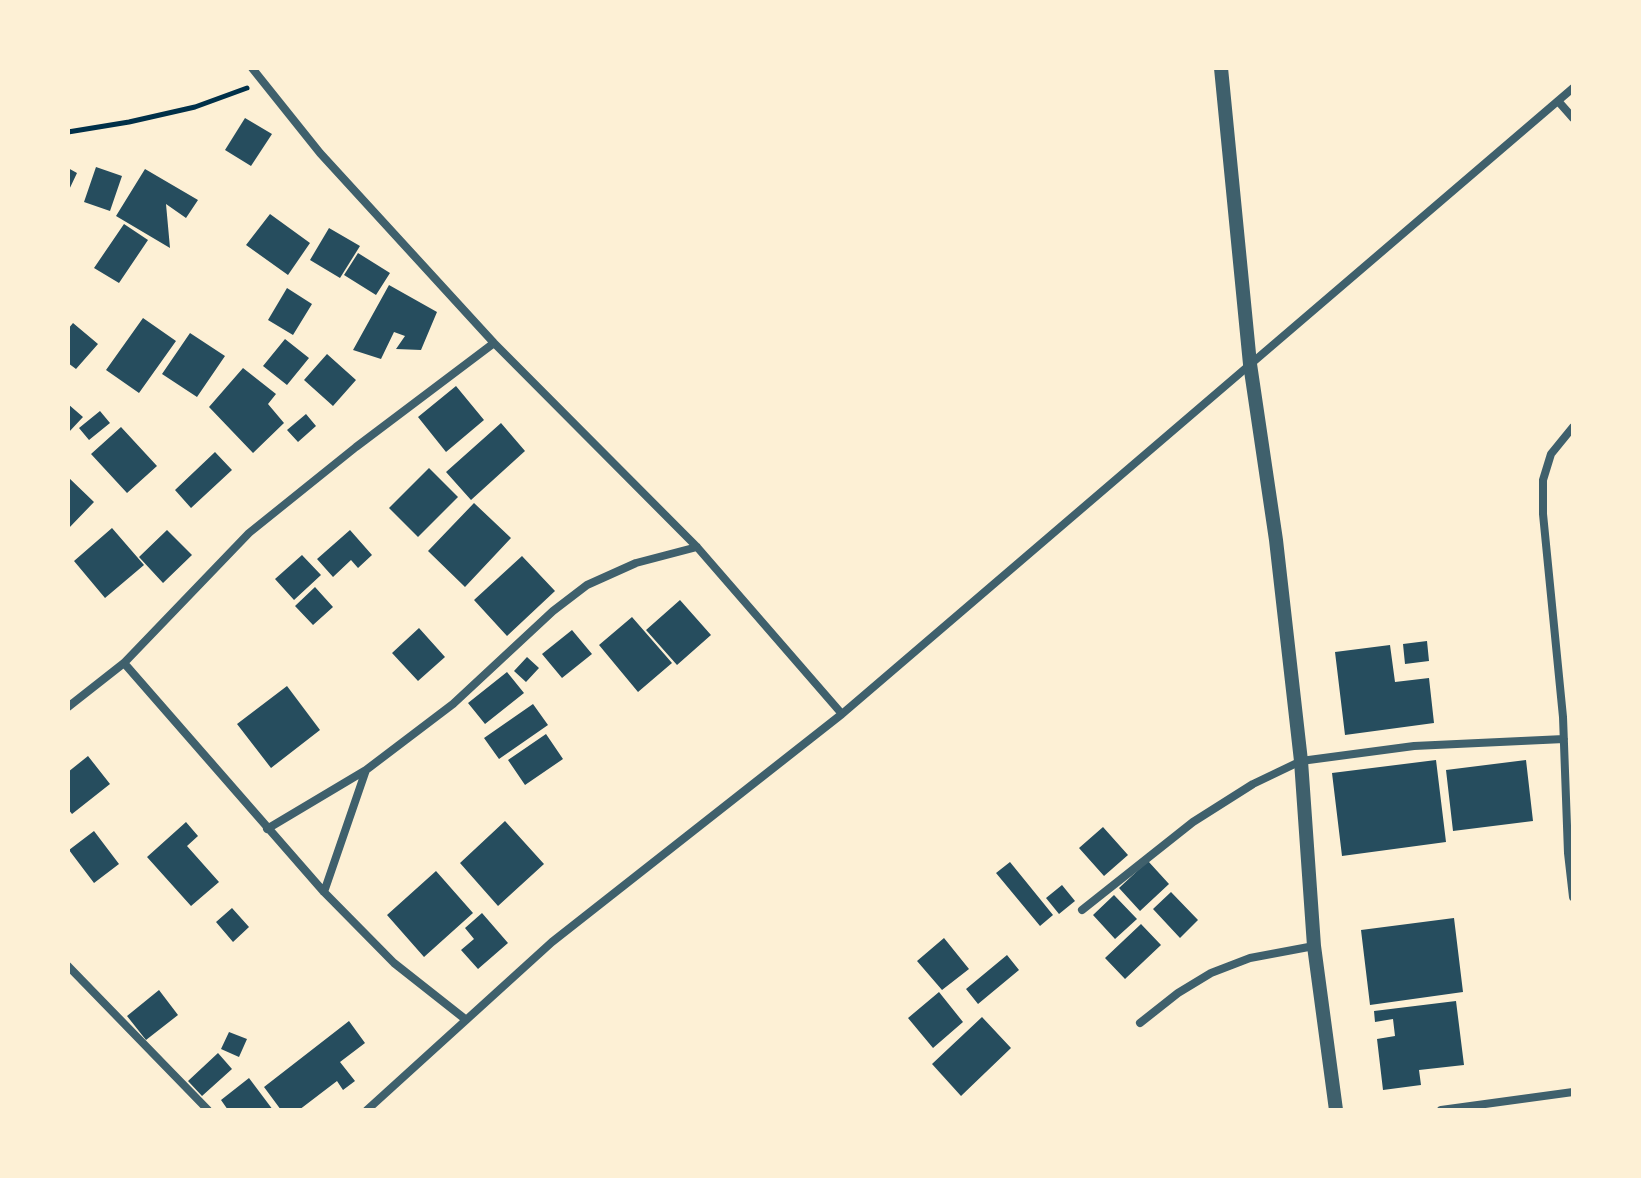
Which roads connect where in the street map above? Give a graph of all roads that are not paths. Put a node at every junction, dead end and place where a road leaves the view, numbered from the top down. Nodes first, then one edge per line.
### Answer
1 (252, 68) edge
2 (1221, 68) edge
3 (1573, 88) edge
4 (1558, 101) junction
5 (1573, 118) edge
6 (494, 343) junction
7 (1250, 364) junction
8 (1573, 427) edge
9 (697, 547) junction
10 (124, 663) junction
11 (68, 707) edge
12 (1573, 709) edge
13 (842, 714) junction
14 (1563, 717) junction
15 (1564, 739) junction
16 (1301, 761) junction
17 (366, 770) junction
18 (267, 829) junction
19 (324, 892) junction
20 (1573, 897) edge
21 (1082, 910) dead end
22 (1314, 946) junction
23 (68, 966) edge
24 (465, 1019) junction
25 (1140, 1023) dead end
26 (1573, 1092) edge
27 (208, 1110) edge
28 (367, 1110) edge
29 (1336, 1110) edge
30 (1441, 1110) edge

1 - 6 street
2 - 7 street
3 - 4 street
4 - 5 street
4 - 7 street
6 - 9 street
6 - 10 street
7 - 13 street
7 - 16 street
8 - 14 street
9 - 13 street
9 - 17 street
10 - 11 street
10 - 18 street
12 - 14 street
13 - 24 street
14 - 15 street
15 - 16 street
15 - 20 street
16 - 21 street
16 - 22 street
17 - 18 street
17 - 19 street
18 - 19 street
19 - 24 street
22 - 25 street
22 - 29 street
23 - 27 street
24 - 28 street
26 - 30 street

